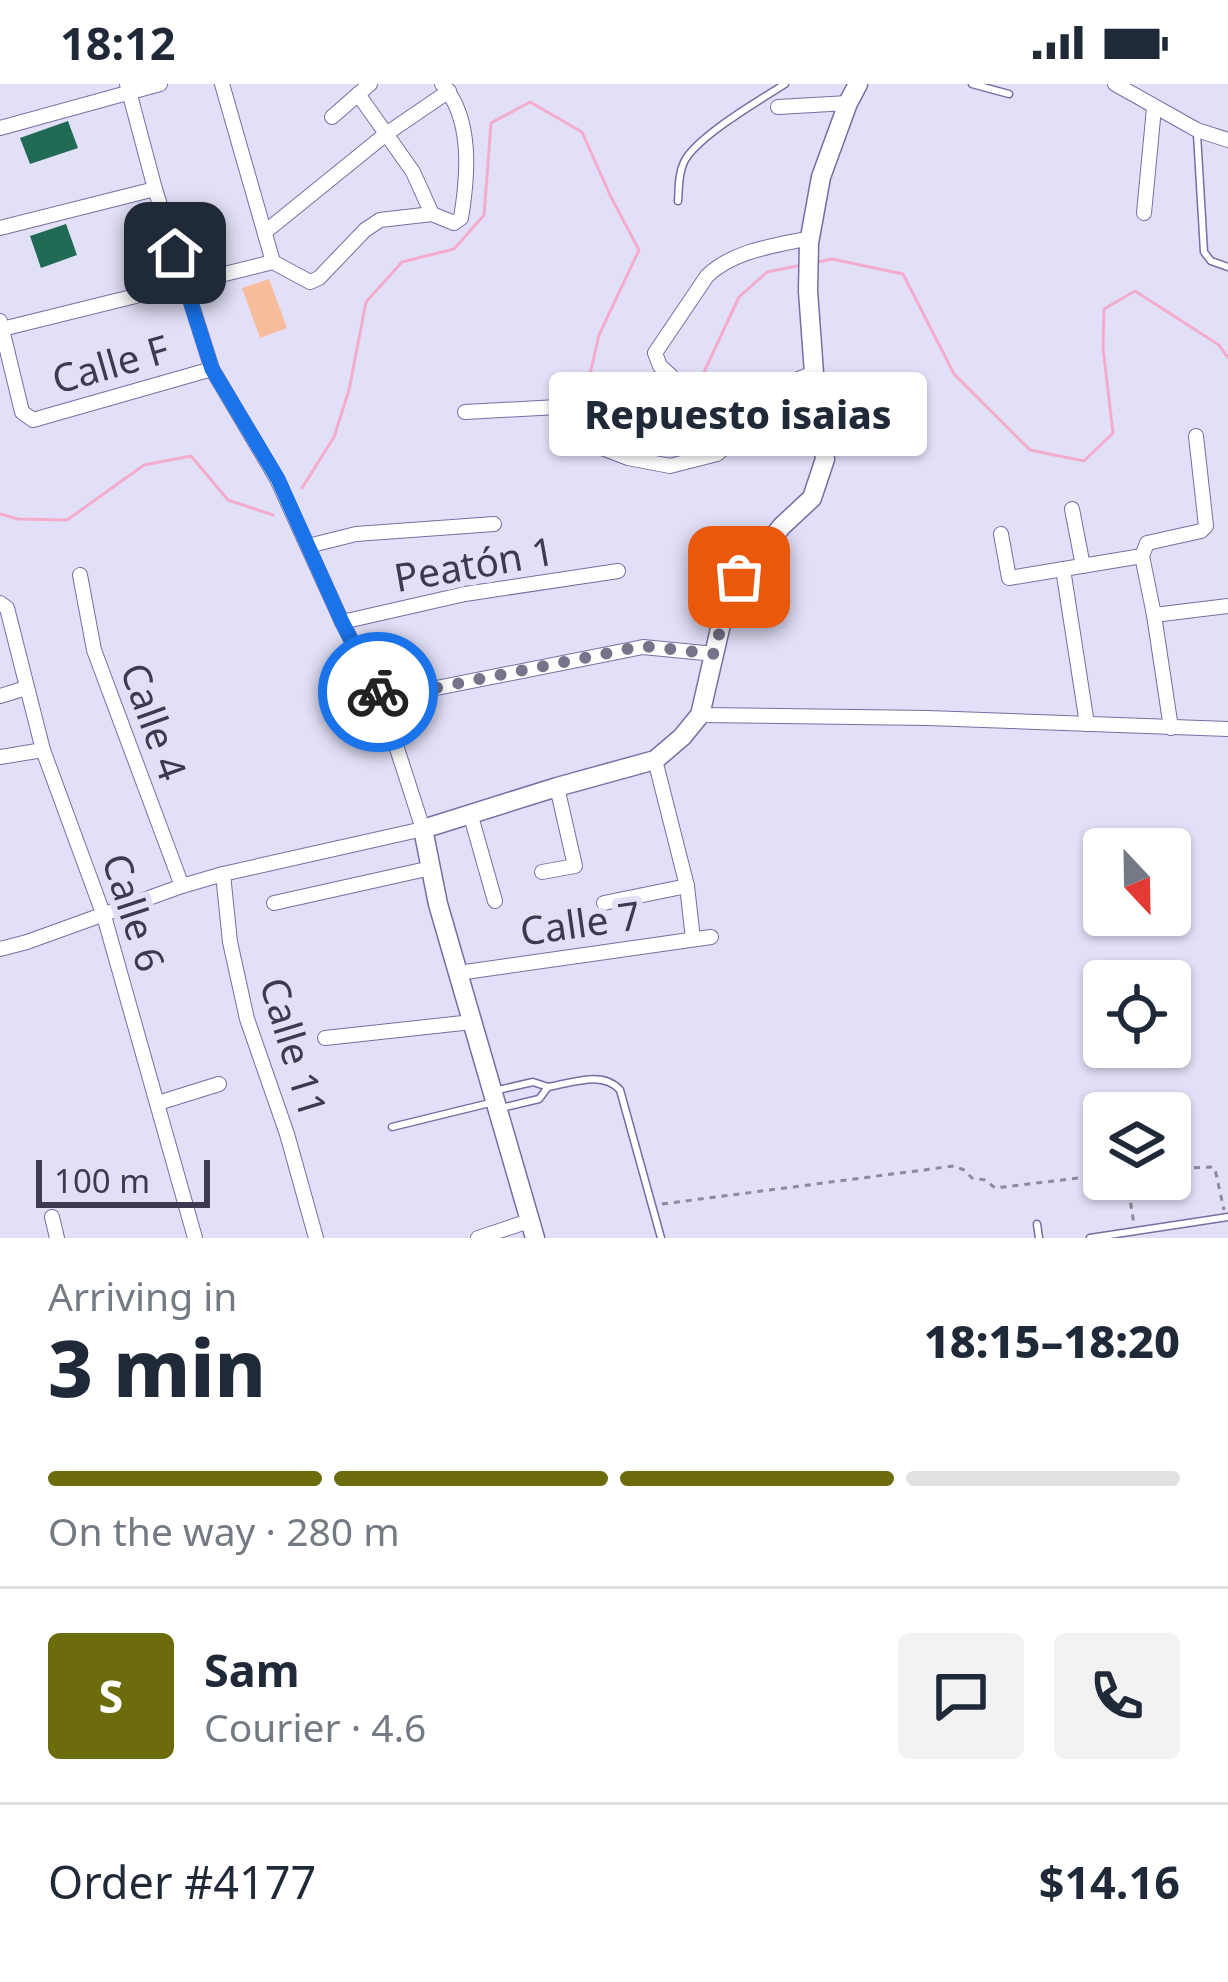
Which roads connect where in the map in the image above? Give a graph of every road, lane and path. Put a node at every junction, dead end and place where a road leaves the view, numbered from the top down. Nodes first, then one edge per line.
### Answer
1 (160, 84) edge
2 (222, 84) edge
3 (785, 84) edge
4 (858, 84) edge
5 (972, 84) edge
6 (1120, 85) edge
7 (446, 87) edge
8 (128, 88) edge
9 (364, 89) edge
10 (1010, 94) dead end
11 (848, 104) junction
12 (778, 107) dead end
13 (1154, 108) junction
14 (332, 117) dead end
15 (0, 128) edge
16 (1196, 130) junction
17 (386, 134) junction
18 (1227, 143) edge
19 (155, 189) junction
20 (678, 201) dead end
21 (1144, 213) dead end
22 (432, 214) junction
23 (0, 228) edge
24 (265, 232) junction
25 (810, 241) junction
26 (273, 262) junction
27 (1228, 267) edge
28 (185, 285) junction
29 (1, 325) edge
30 (5, 364) edge
31 (212, 369) junction
32 (814, 373) junction
33 (671, 376) dead end
34 (464, 412) dead end
35 (1196, 436) dead end
36 (1072, 508) dead end
37 (494, 524) dead end
38 (1001, 534) dead end
39 (308, 546) junction
40 (1142, 556) junction
41 (1083, 566) junction
42 (1063, 569) junction
43 (618, 572) dead end
44 (80, 575) dead end
45 (4, 605) edge
46 (1228, 606) edge
47 (1154, 615) junction
48 (342, 622) junction
49 (715, 654) junction
50 (26, 688) junction
51 (0, 696) edge
52 (381, 699) junction
53 (700, 715) junction
54 (1087, 724) junction
55 (1171, 728) junction
56 (1228, 729) edge
57 (43, 750) junction
58 (0, 758) edge
59 (655, 760) junction
60 (557, 787) junction
61 (470, 813) junction
62 (423, 829) junction
63 (431, 868) junction
64 (542, 872) dead end
65 (223, 874) junction
66 (182, 886) junction
67 (686, 886) junction
68 (495, 901) dead end
69 (274, 903) dead end
70 (604, 903) dead end
71 (104, 916) junction
72 (711, 937) dead end
73 (693, 939) junction
74 (0, 949) edge
75 (458, 973) junction
76 (472, 1022) junction
77 (325, 1038) dead end
78 (219, 1084) dead end
79 (548, 1087) junction
80 (495, 1101) junction
81 (158, 1103) junction
82 (392, 1126) dead end
83 (1191, 1169) edge
84 (1083, 1178) edge
85 (1130, 1200) edge
86 (652, 1206) junction
87 (52, 1217) dead end
88 (1227, 1217) edge
89 (1037, 1224) dead end
90 (532, 1229) edge
91 (1135, 1231) junction
92 (57, 1238) edge
93 (195, 1238) edge
94 (316, 1238) edge
95 (478, 1238) edge
96 (661, 1238) edge
97 (1039, 1238) edge
98 (1090, 1238) edge

1 - 8 street
2 - 24 street
3 - 20 lane
4 - 11 street
5 - 10 lane
6 - 13 street
7 - 17 street
7 - 22 street
8 - 15 street
8 - 19 street
9 - 14 street
9 - 17 street
11 - 12 street
11 - 25 street
13 - 16 street
13 - 21 street
16 - 18 street
16 - 27 lane
17 - 22 street
17 - 24 street
19 - 23 street
19 - 28 street
22 - 26 street
24 - 26 street
25 - 32 street
25 - 33 street
26 - 28 street
28 - 29 street
28 - 31 street
29 - 30 street
30 - 31 street, Calle F
31 - 39 street
32 - 34 street
32 - 49 street
35 - 40 street
36 - 41 street
37 - 39 street
38 - 42 street
39 - 48 street
40 - 41 street
40 - 47 street
41 - 42 street
42 - 54 street
43 - 48 street, Peatón 1
44 - 66 street, Calle 4
45 - 50 street, Calle 6
46 - 47 street
47 - 55 street
48 - 52 street
49 - 52 street
49 - 53 street
50 - 51 street
50 - 57 street, Calle 6
52 - 62 street
53 - 54 street
53 - 59 street
54 - 55 street
55 - 56 street
57 - 58 street
57 - 71 street, Calle 6
59 - 60 street
59 - 67 street
60 - 61 street
60 - 64 street
61 - 62 street
61 - 68 street
62 - 63 street
62 - 65 street
63 - 69 street
63 - 75 street
65 - 66 street
65 - 94 street, Calle 11
66 - 71 street
67 - 70 street
67 - 73 street
71 - 74 street
71 - 81 street, Calle 6
72 - 73 street, Calle 7
73 - 75 street, Calle 7
75 - 76 street
76 - 77 street
76 - 80 street
78 - 81 street
79 - 80 lane
79 - 80 lane
79 - 86 lane
80 - 82 lane
80 - 90 street
81 - 93 street, Calle 6
83 - 88 path
84 - 86 path
85 - 91 path
86 - 96 lane
87 - 92 street
88 - 91 lane
89 - 97 lane
90 - 95 street
91 - 98 lane

